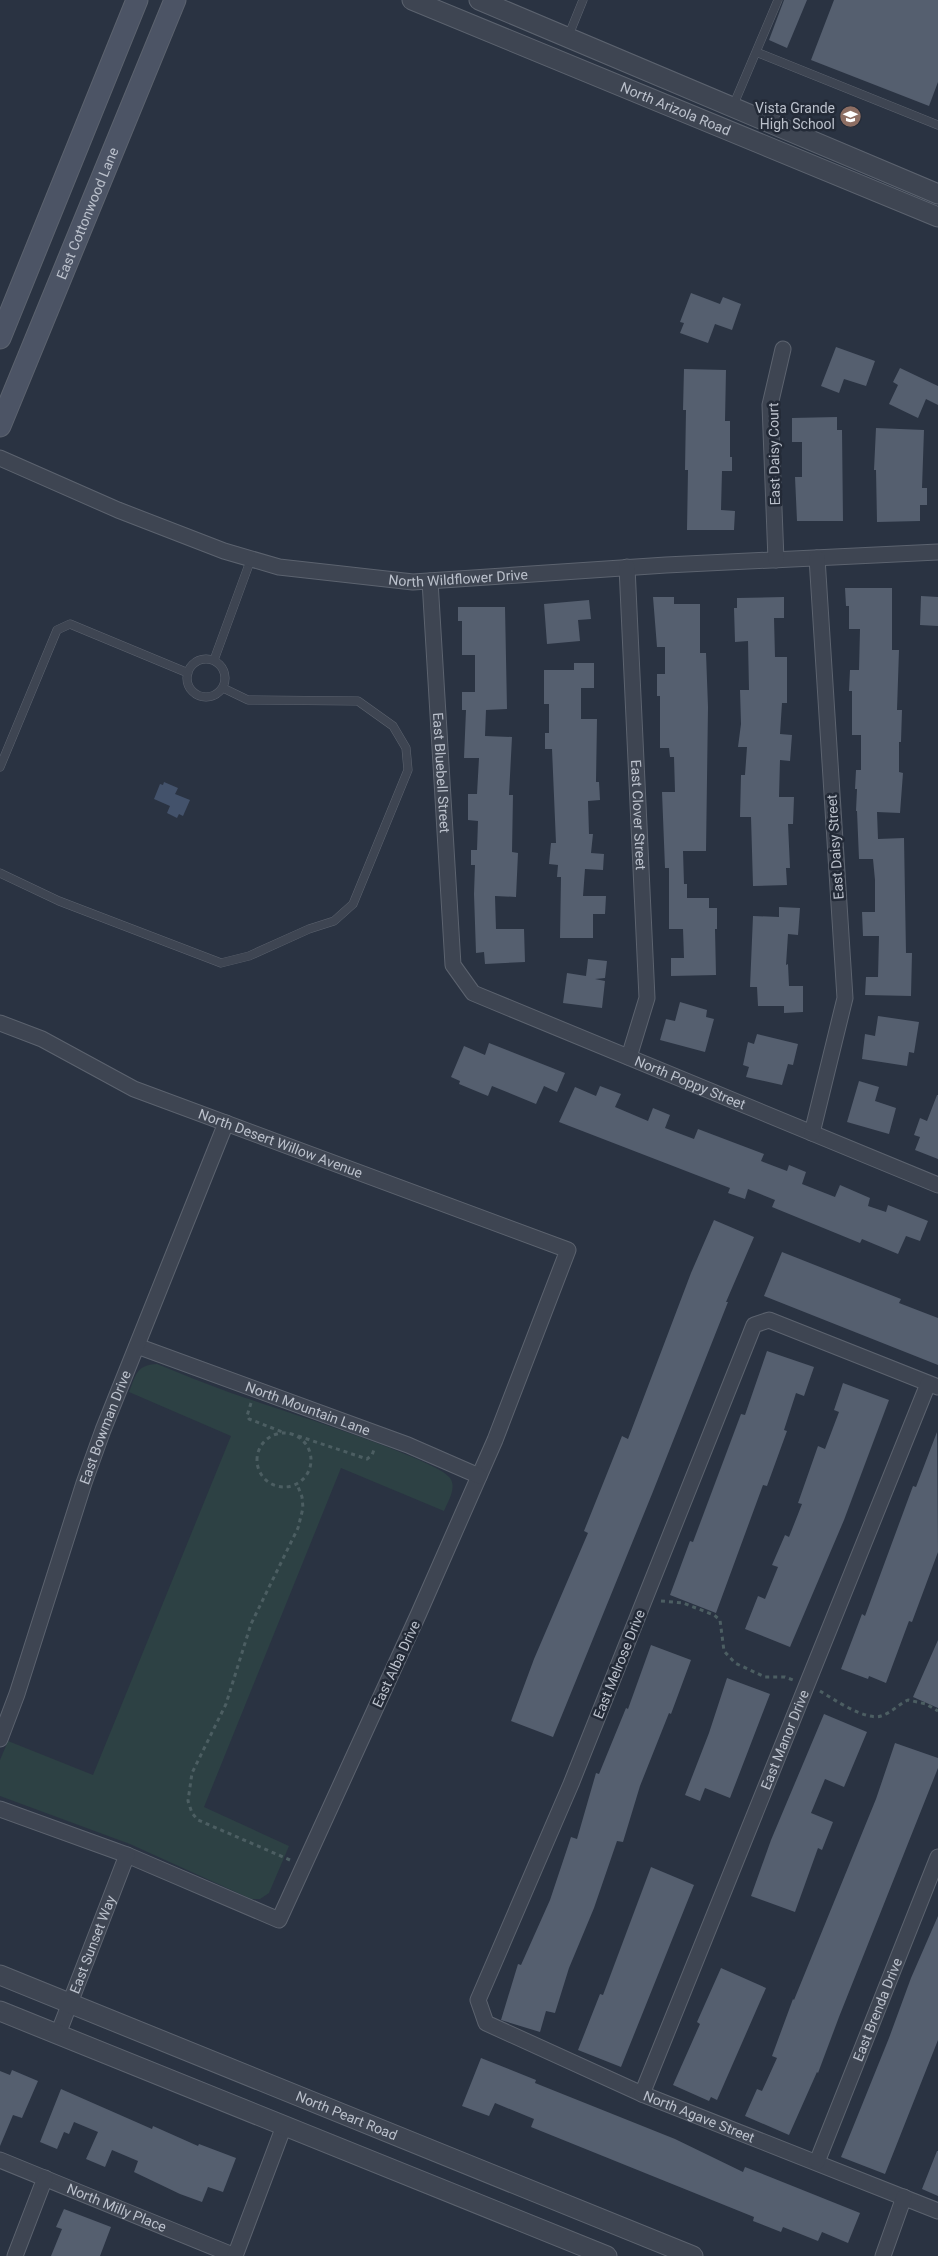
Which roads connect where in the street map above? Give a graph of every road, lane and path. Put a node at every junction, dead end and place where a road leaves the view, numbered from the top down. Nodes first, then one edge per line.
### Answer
1 (137, 0) edge
2 (175, 0) edge
3 (412, 0) edge
4 (479, 0) edge
5 (583, 0) edge
6 (778, 0) edge
7 (568, 39) junction
8 (756, 52) junction
9 (733, 108) junction
10 (938, 125) edge
11 (938, 194) edge
12 (938, 218) edge
13 (0, 338) edge
14 (783, 349) dead end
15 (0, 426) edge
16 (0, 458) edge
17 (938, 552) edge
18 (818, 558) junction
19 (251, 559) junction
20 (776, 560) junction
21 (628, 567) junction
22 (430, 581) junction
23 (214, 660) junction
24 (188, 673) junction
25 (223, 688) junction
26 (0, 767) edge
27 (0, 873) edge
28 (453, 965) joint
29 (0, 1022) edge
30 (629, 1057) junction
31 (226, 1123) junction
32 (812, 1133) junction
33 (938, 1185) edge
34 (568, 1250) joint
35 (136, 1346) junction
36 (933, 1385) edge
37 (251, 1403) dead end
38 (286, 1433) junction
39 (294, 1435) junction
40 (376, 1446) dead end
41 (479, 1476) junction
42 (297, 1484) junction
43 (646, 1594) junction
44 (807, 1686) junction
45 (938, 1711) edge
46 (0, 1738) edge
47 (0, 1810) edge
48 (127, 1855) junction
49 (282, 1856) dead end
50 (938, 1857) edge
51 (0, 1975) edge
52 (478, 2000) joint
53 (69, 2003) junction
54 (0, 2010) edge
55 (58, 2034) junction
56 (642, 2094) junction
57 (284, 2126) junction
58 (0, 2160) edge
59 (817, 2162) junction
60 (45, 2178) junction
61 (904, 2197) junction
62 (938, 2210) edge
63 (14, 2256) edge
64 (235, 2256) edge
65 (607, 2256) edge
66 (693, 2256) edge
67 (883, 2256) edge

1 - 13 main road
2 - 15 main road, East Cottonwood Lane
3 - 12 street, North Arizola Road
4 - 7 street, North Arizola Road
5 - 7 lane
6 - 8 lane
7 - 9 street, North Arizola Road
8 - 9 lane
8 - 10 lane
9 - 11 street, North Arizola Road
14 - 20 street, East Daisy Court
16 - 19 street, North Wildflower Drive
17 - 18 street, North Wildflower Drive
18 - 20 street, North Wildflower Drive
18 - 32 street, East Daisy Street
19 - 22 street, North Wildflower Drive
19 - 23 lane
20 - 21 street, North Wildflower Drive
21 - 22 street, North Wildflower Drive
21 - 30 street, East Clover Street
22 - 28 street, East Bluebell Street
23 - 24 lane
23 - 25 lane
24 - 25 lane
24 - 26 lane
25 - 27 lane
28 - 30 street, North Poppy Street
29 - 31 street, North Desert Willow Avenue
30 - 32 street, North Poppy Street
31 - 34 street, North Desert Willow Avenue
31 - 35 street, East Bowman Drive
32 - 33 street, North Poppy Street
34 - 41 street, East Alba Drive
35 - 41 street, North Mountain Lane
35 - 46 street, East Bowman Drive
36 - 43 street, East Melrose Drive
36 - 44 street, East Manor Drive
37 - 38 path
38 - 39 path
38 - 42 path
39 - 40 path
39 - 42 path
41 - 48 street, East Alba Drive
42 - 49 path
43 - 44 path
43 - 52 street, East Melrose Drive
44 - 45 path
44 - 56 street, East Manor Drive
47 - 48 street
48 - 53 street, East Sunset Way
50 - 59 street, East Brenda Drive
51 - 53 street, North Peart Road
52 - 56 street, North Agave Street
53 - 55 street, East Sunset Way
53 - 66 street, North Peart Road
54 - 55 street
55 - 57 street
56 - 59 street, North Agave Street
57 - 64 street
57 - 65 street
58 - 60 street, North Milly Place
59 - 61 street, North Agave Street
60 - 63 street
60 - 64 street, North Milly Place
61 - 62 street, North Agave Street
61 - 67 street

